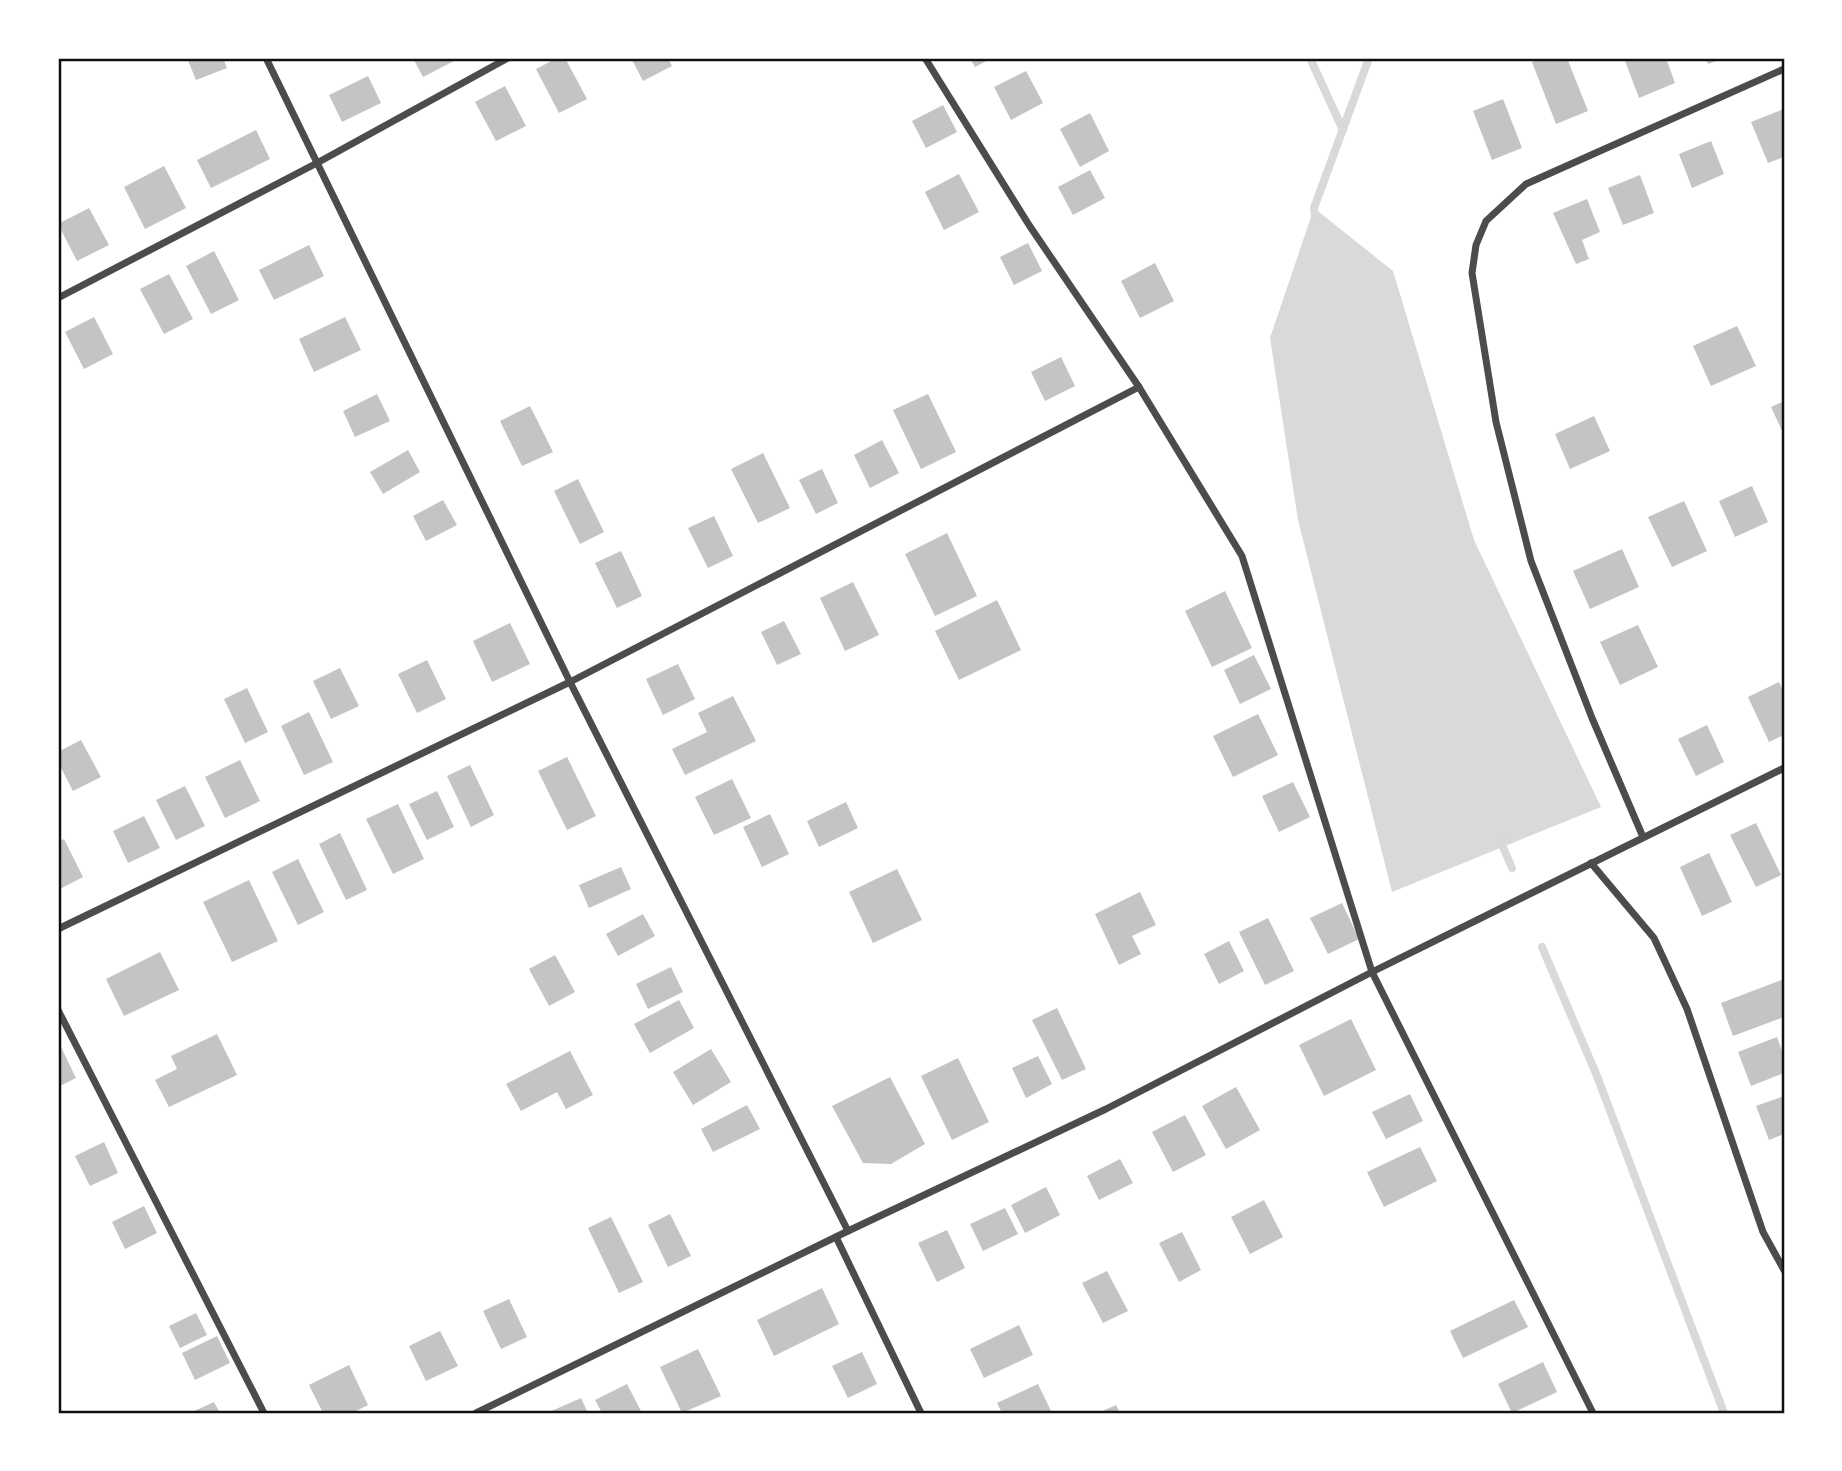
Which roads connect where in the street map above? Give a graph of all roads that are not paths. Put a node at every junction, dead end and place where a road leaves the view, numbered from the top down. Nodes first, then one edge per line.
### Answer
1 (266, 58) edge
2 (508, 58) edge
3 (925, 58) edge
4 (1784, 69) edge
5 (317, 163) junction
6 (58, 298) edge
7 (1139, 387) junction
8 (570, 682) junction
9 (1784, 768) edge
10 (1643, 837) junction
11 (1591, 863) junction
12 (58, 929) edge
13 (1372, 972) junction
14 (58, 1010) edge
15 (848, 1231) junction
16 (836, 1237) junction
17 (1784, 1270) edge
18 (264, 1413) edge
19 (476, 1413) edge
20 (921, 1413) edge
21 (1593, 1413) edge

1 - 5 street
2 - 5 street
3 - 7 street
4 - 10 street
5 - 6 street
5 - 8 street
7 - 8 street
7 - 13 street
8 - 12 street
8 - 15 street
9 - 10 street
10 - 11 street
11 - 13 street
11 - 17 street
13 - 15 street
13 - 21 street
14 - 18 street
15 - 16 street
16 - 19 street
16 - 20 street

